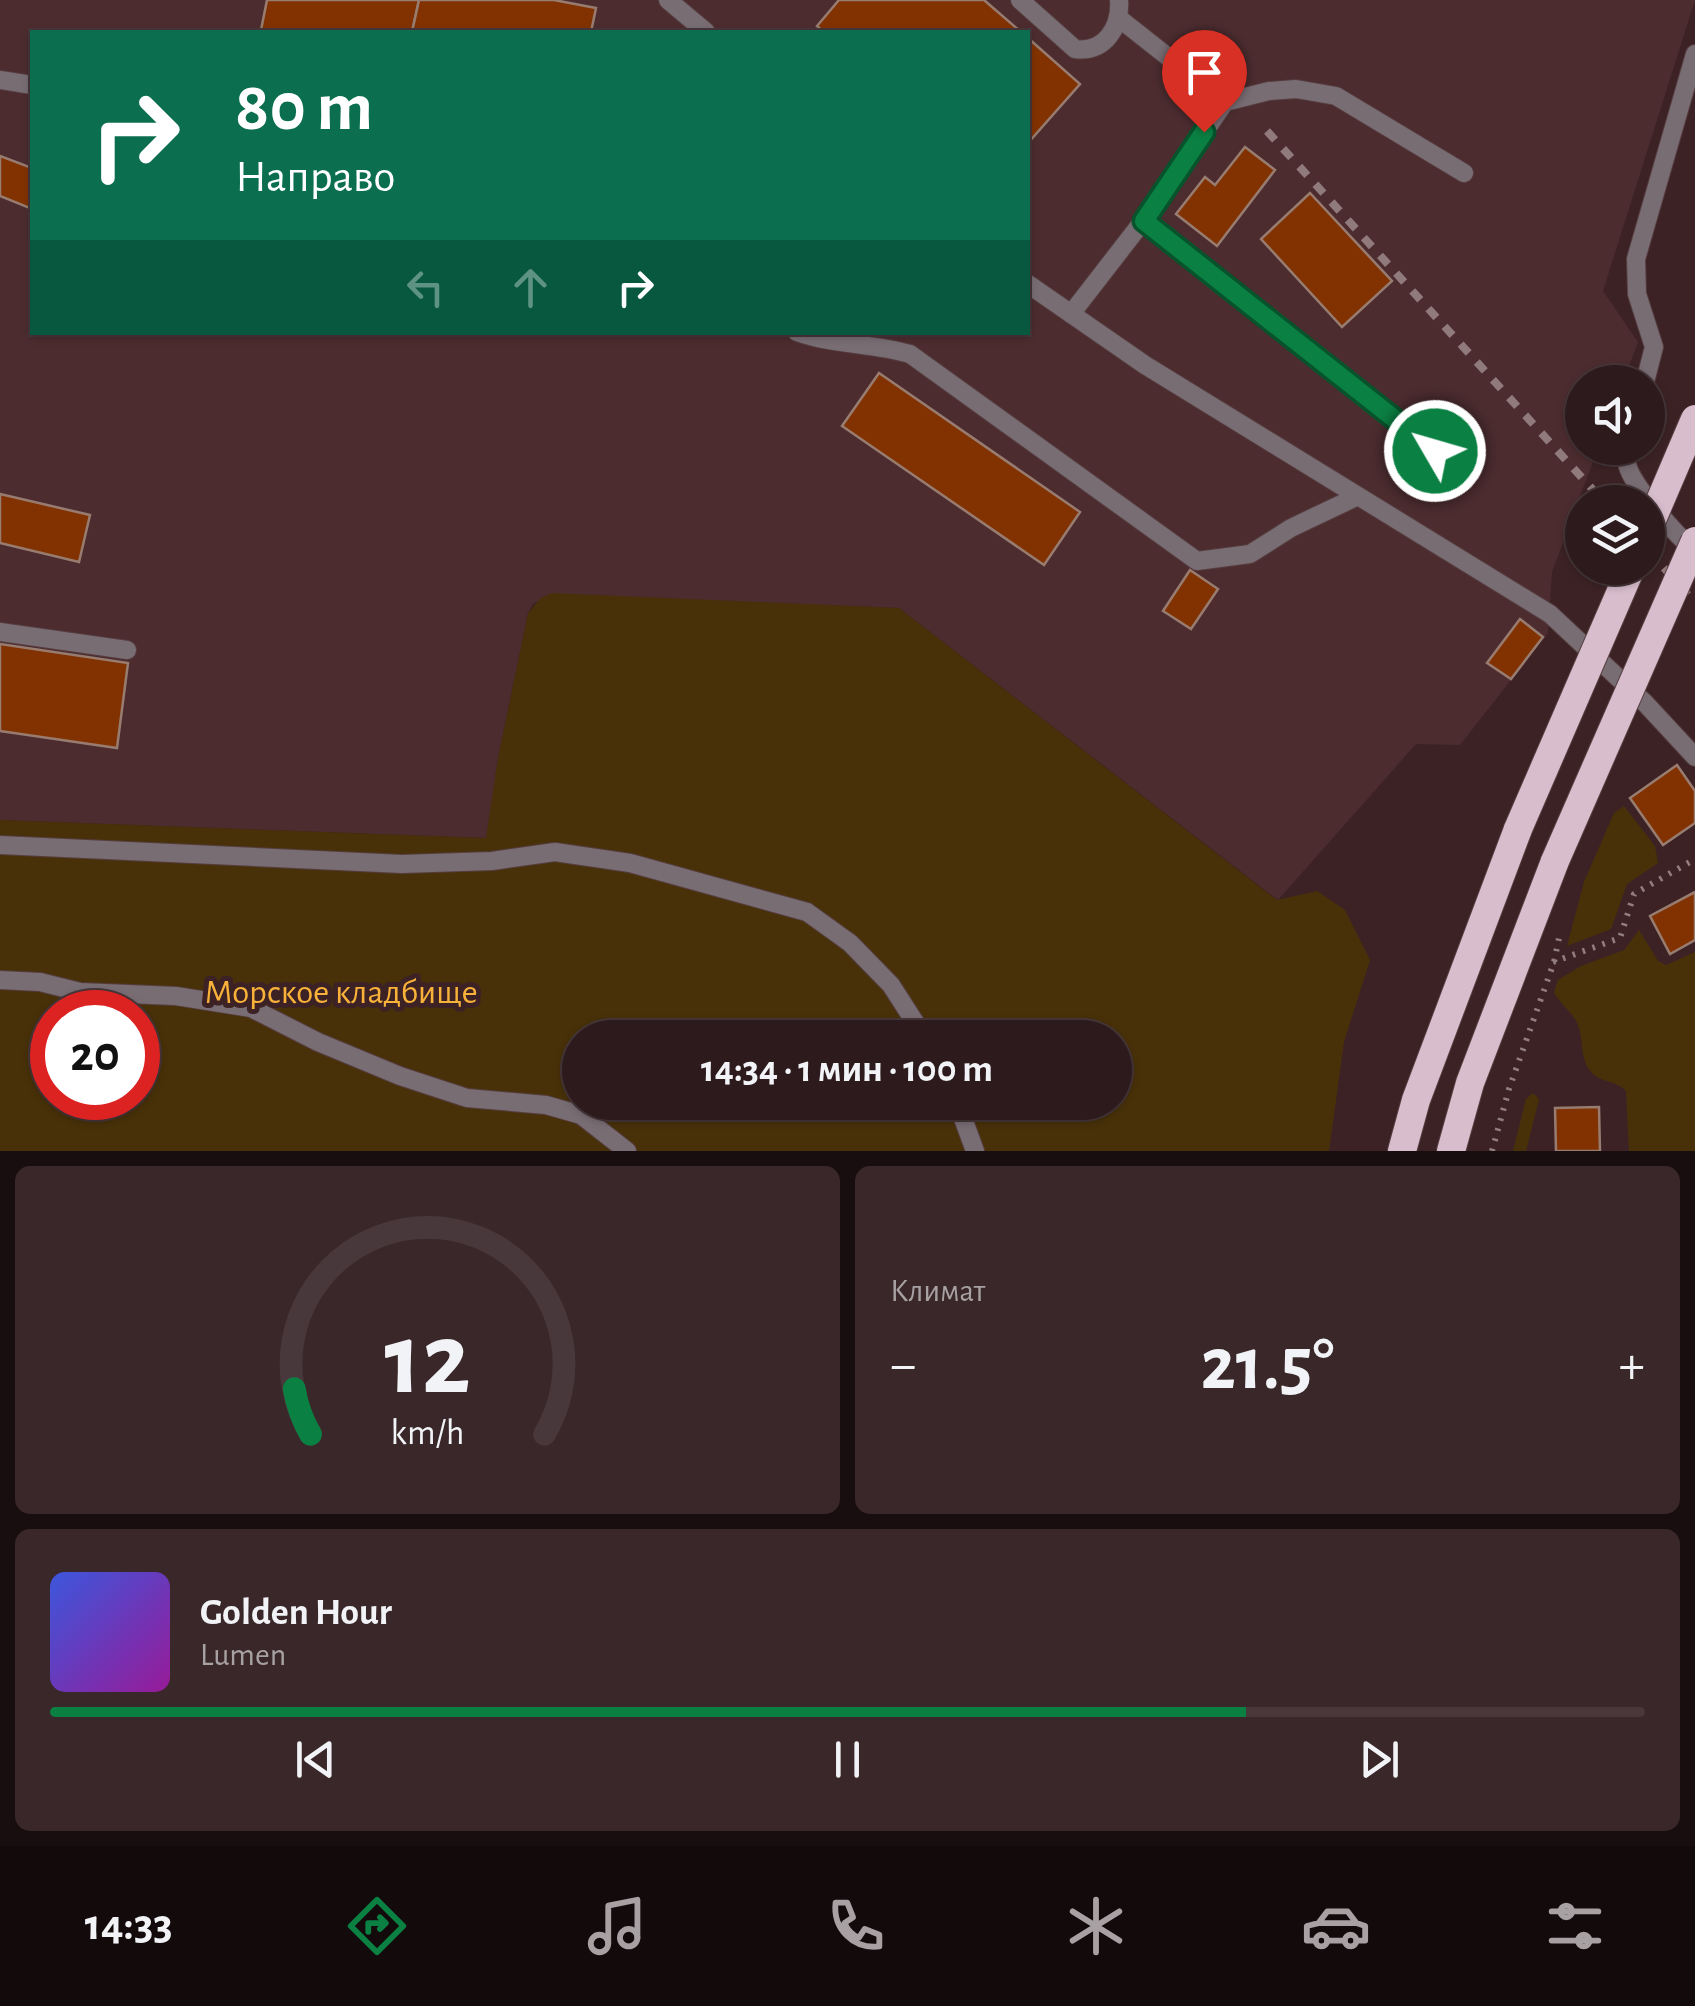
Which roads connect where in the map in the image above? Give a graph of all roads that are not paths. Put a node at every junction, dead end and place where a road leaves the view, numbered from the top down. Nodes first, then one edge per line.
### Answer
1 (1020, 0) edge
2 (1119, 0) edge
3 (670, 1) edge
4 (1120, 20) junction
5 (704, 30) edge
6 (1695, 54) edge
7 (0, 80) edge
8 (30, 85) edge
9 (1225, 102) junction
10 (1464, 173) dead end
11 (1144, 221) junction
12 (1030, 285) edge
13 (1071, 314) junction
14 (805, 335) edge
15 (1649, 365) edge
16 (1695, 419) edge
17 (1435, 451) dead end
18 (1626, 465) edge
19 (1665, 489) edge
20 (1356, 496) junction
21 (1695, 541) edge
22 (1695, 550) edge
23 (1624, 585) edge
24 (0, 632) edge
25 (127, 650) dead end
26 (1695, 757) edge
27 (0, 845) edge
28 (0, 980) edge
29 (913, 1020) edge
30 (964, 1120) edge
31 (627, 1151) edge
32 (975, 1151) edge
33 (1402, 1151) edge
34 (1452, 1151) edge

1 - 4 lane
2 - 4 lane
3 - 5 lane
4 - 9 lane
6 - 15 lane
7 - 8 lane
9 - 10 lane
9 - 11 lane
11 - 13 lane
11 - 17 lane
12 - 13 lane
13 - 20 lane
14 - 20 lane
16 - 19 highway, bridge
18 - 22 lane
20 - 26 lane
21 - 34 highway, bridge
23 - 33 highway, bridge
24 - 25 lane
27 - 29 lane
28 - 31 lane
30 - 32 lane

